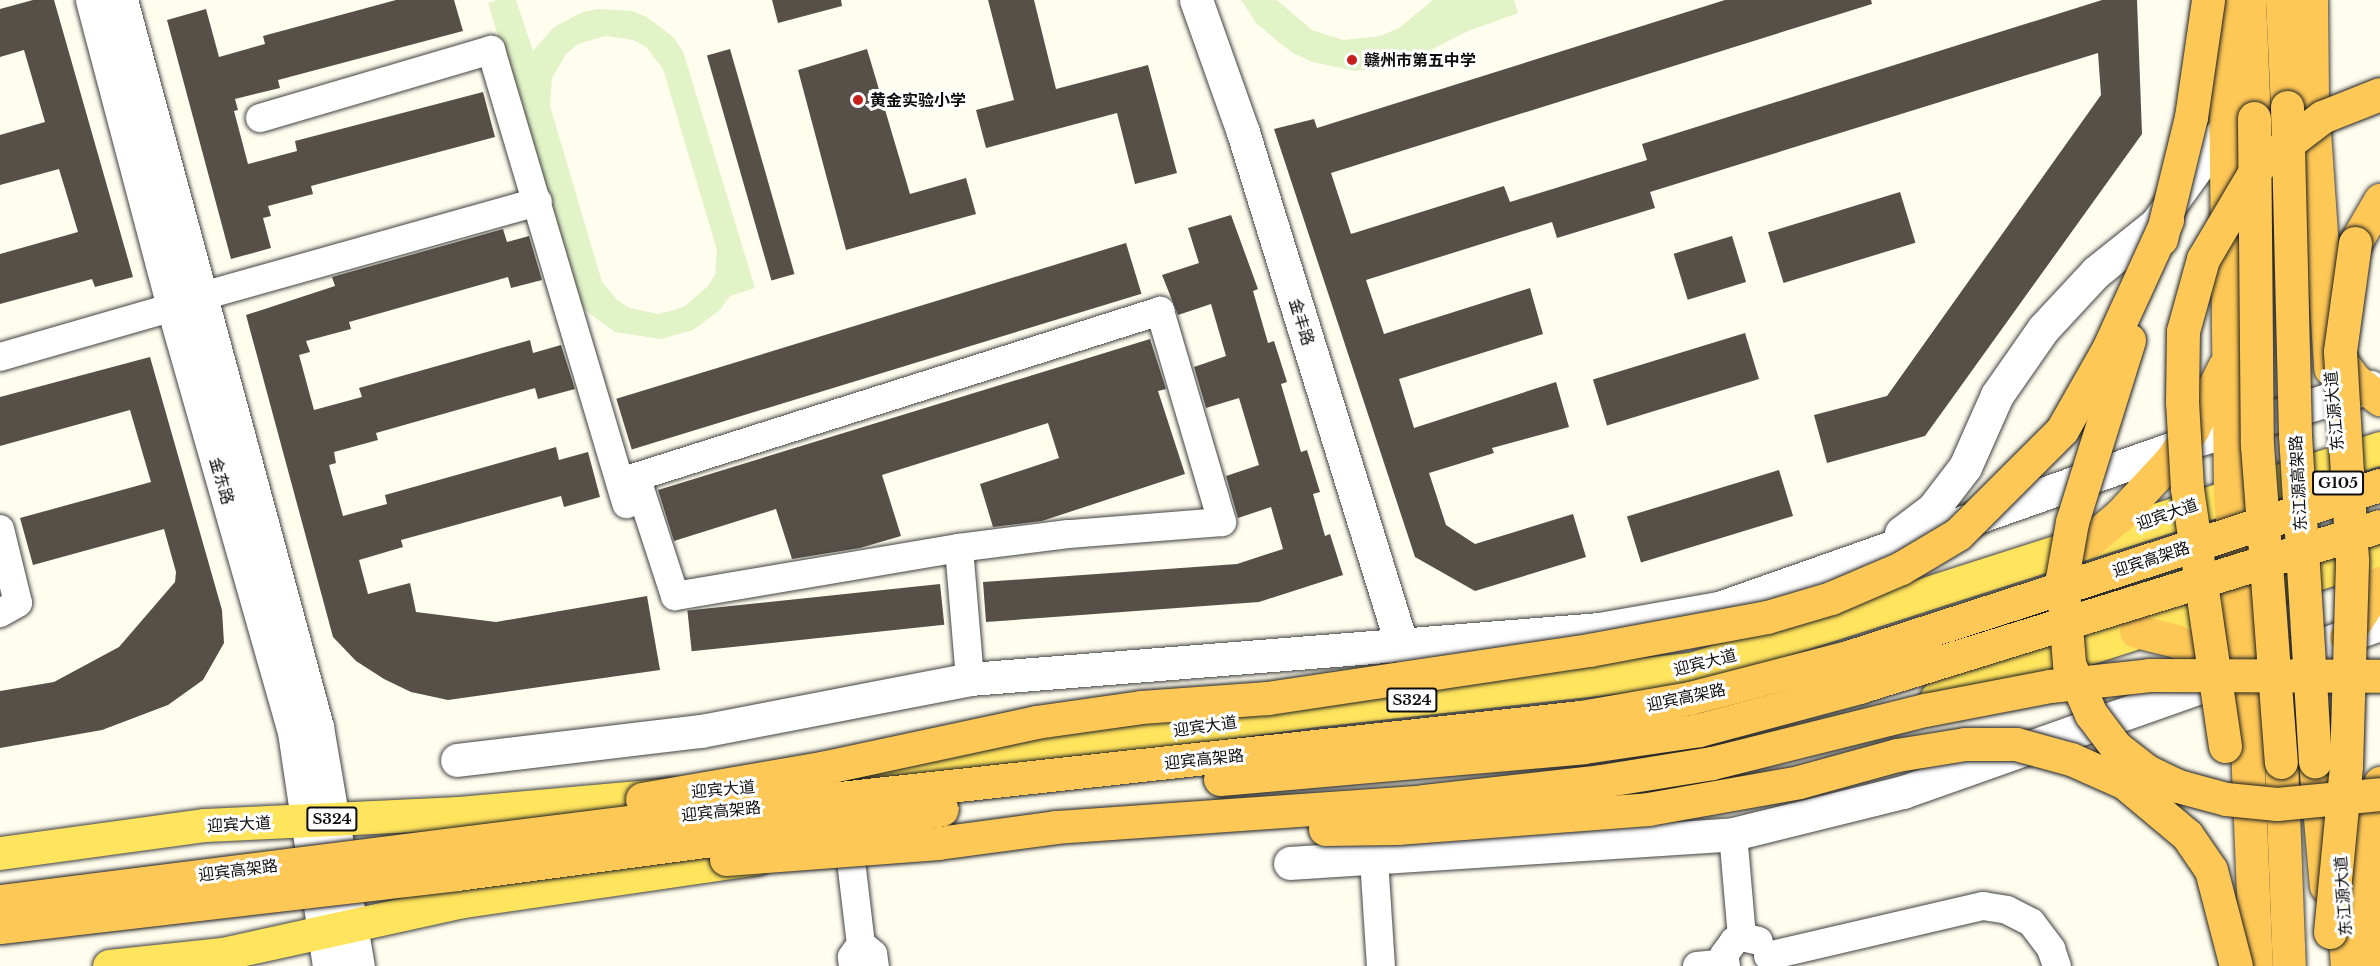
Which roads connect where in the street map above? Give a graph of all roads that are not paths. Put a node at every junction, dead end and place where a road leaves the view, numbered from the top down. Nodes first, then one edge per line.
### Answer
1 (92, 0) edge
2 (121, 0) edge
3 (1196, 0) edge
4 (2208, 0) edge
5 (2224, 0) edge
6 (2249, 0) edge
7 (2282, 0) edge
8 (2311, 0) edge
9 (2380, 94) edge
10 (260, 118) dead end
11 (2223, 131) junction
12 (2380, 200) edge
13 (538, 201) junction
14 (2167, 220) junction
15 (186, 302) junction
16 (2328, 343) junction
17 (0, 357) edge
18 (2227, 360) junction
19 (2375, 391) edge
20 (2333, 399) junction
21 (2228, 431) junction
22 (2181, 445) junction
23 (2380, 448) edge
24 (2337, 461) junction
25 (2380, 485) edge
26 (2230, 493) junction
27 (626, 504) dead end
28 (2380, 526) edge
29 (0, 529) edge
30 (2089, 541) junction
31 (959, 548) junction
32 (1878, 550) junction
33 (2380, 553) edge
34 (2341, 565) junction
35 (2380, 584) edge
36 (2239, 597) junction
37 (0, 613) edge
38 (2380, 624) edge
39 (2136, 631) junction
40 (2341, 644) junction
41 (1402, 646) junction
42 (2235, 675) junction
43 (2380, 676) edge
44 (970, 678) junction
45 (457, 760) dead end
46 (2380, 783) edge
47 (2380, 794) edge
48 (320, 820) junction
49 (1056, 827) junction
50 (1733, 834) junction
51 (849, 844) junction
52 (0, 853) edge
53 (330, 858) junction
54 (1374, 859) junction
55 (1290, 863) dead end
56 (457, 874) junction
57 (0, 901) edge
58 (0, 927) edge
59 (338, 929) junction
60 (2330, 932) junction
61 (1742, 938) junction
62 (863, 959) edge
63 (1767, 961) edge
64 (1725, 964) edge
65 (109, 966) edge
66 (329, 966) edge
67 (358, 966) edge
68 (1381, 966) edge
69 (1697, 966) edge
70 (2057, 966) edge
71 (2236, 966) edge
72 (2243, 966) edge
73 (2256, 966) edge
74 (2289, 966) edge
75 (2330, 966) edge
76 (2347, 966) edge
77 (2366, 966) edge

1 - 15 street, 金东路
2 - 15 street, 金东路
3 - 41 street, 金丰路
4 - 14 highway, bridge
5 - 11 highway
6 - 74 highway, bridge
7 - 60 highway, 东江源高架路, bridge
8 - 16 highway, 东江源大道 / G105
9 - 72 highway, bridge
10 - 13 street
11 - 18 highway
11 - 32 street
12 - 60 highway, bridge
13 - 15 street
13 - 27 street
14 - 47 highway, bridge
14 - 53 highway, bridge
15 - 17 street
15 - 48 street, 金东路
16 - 19 highway
16 - 20 highway, 东江源大道 / G105
18 - 21 highway
18 - 22 highway
19 - 20 street
20 - 21 street
20 - 24 highway, 东江源大道 / G105
21 - 22 street
21 - 26 highway
22 - 30 highway
22 - 32 street
23 - 24 main road, 迎宾大道
24 - 26 main road, 迎宾大道 / S324
24 - 34 highway, 东江源大道 / G105
25 - 53 highway, 迎宾高架路, bridge
26 - 30 main road, 迎宾大道 / S324
26 - 36 highway
28 - 56 highway, 迎宾高架路, bridge
29 - 37 street
30 - 48 main road, 迎宾大道 / S324
31 - 31 street
31 - 44 street
32 - 41 street
33 - 34 main road
34 - 36 main road
34 - 40 highway, 东江源大道 / G105
35 - 40 highway
36 - 39 main road
36 - 42 highway
38 - 40 street
39 - 42 highway
39 - 51 main road
40 - 42 street
40 - 76 highway, 东江源大道 / G105
41 - 44 street
42 - 50 street
42 - 73 highway
43 - 49 highway, bridge
44 - 45 street
46 - 77 highway
48 - 52 main road, 迎宾大道 / S324
48 - 59 street, 金东路
49 - 56 highway, bridge
49 - 71 highway, bridge
50 - 54 street
50 - 61 street
51 - 59 main road
51 - 62 street
53 - 57 highway, 迎宾高架路, bridge
54 - 55 street
54 - 68 street
56 - 58 highway, 迎宾高架路, bridge
59 - 65 main road
59 - 66 street, 金东路
59 - 67 street, 金东路
60 - 75 highway, 东江源高架路
61 - 63 street
61 - 64 street
63 - 70 street
64 - 69 street

